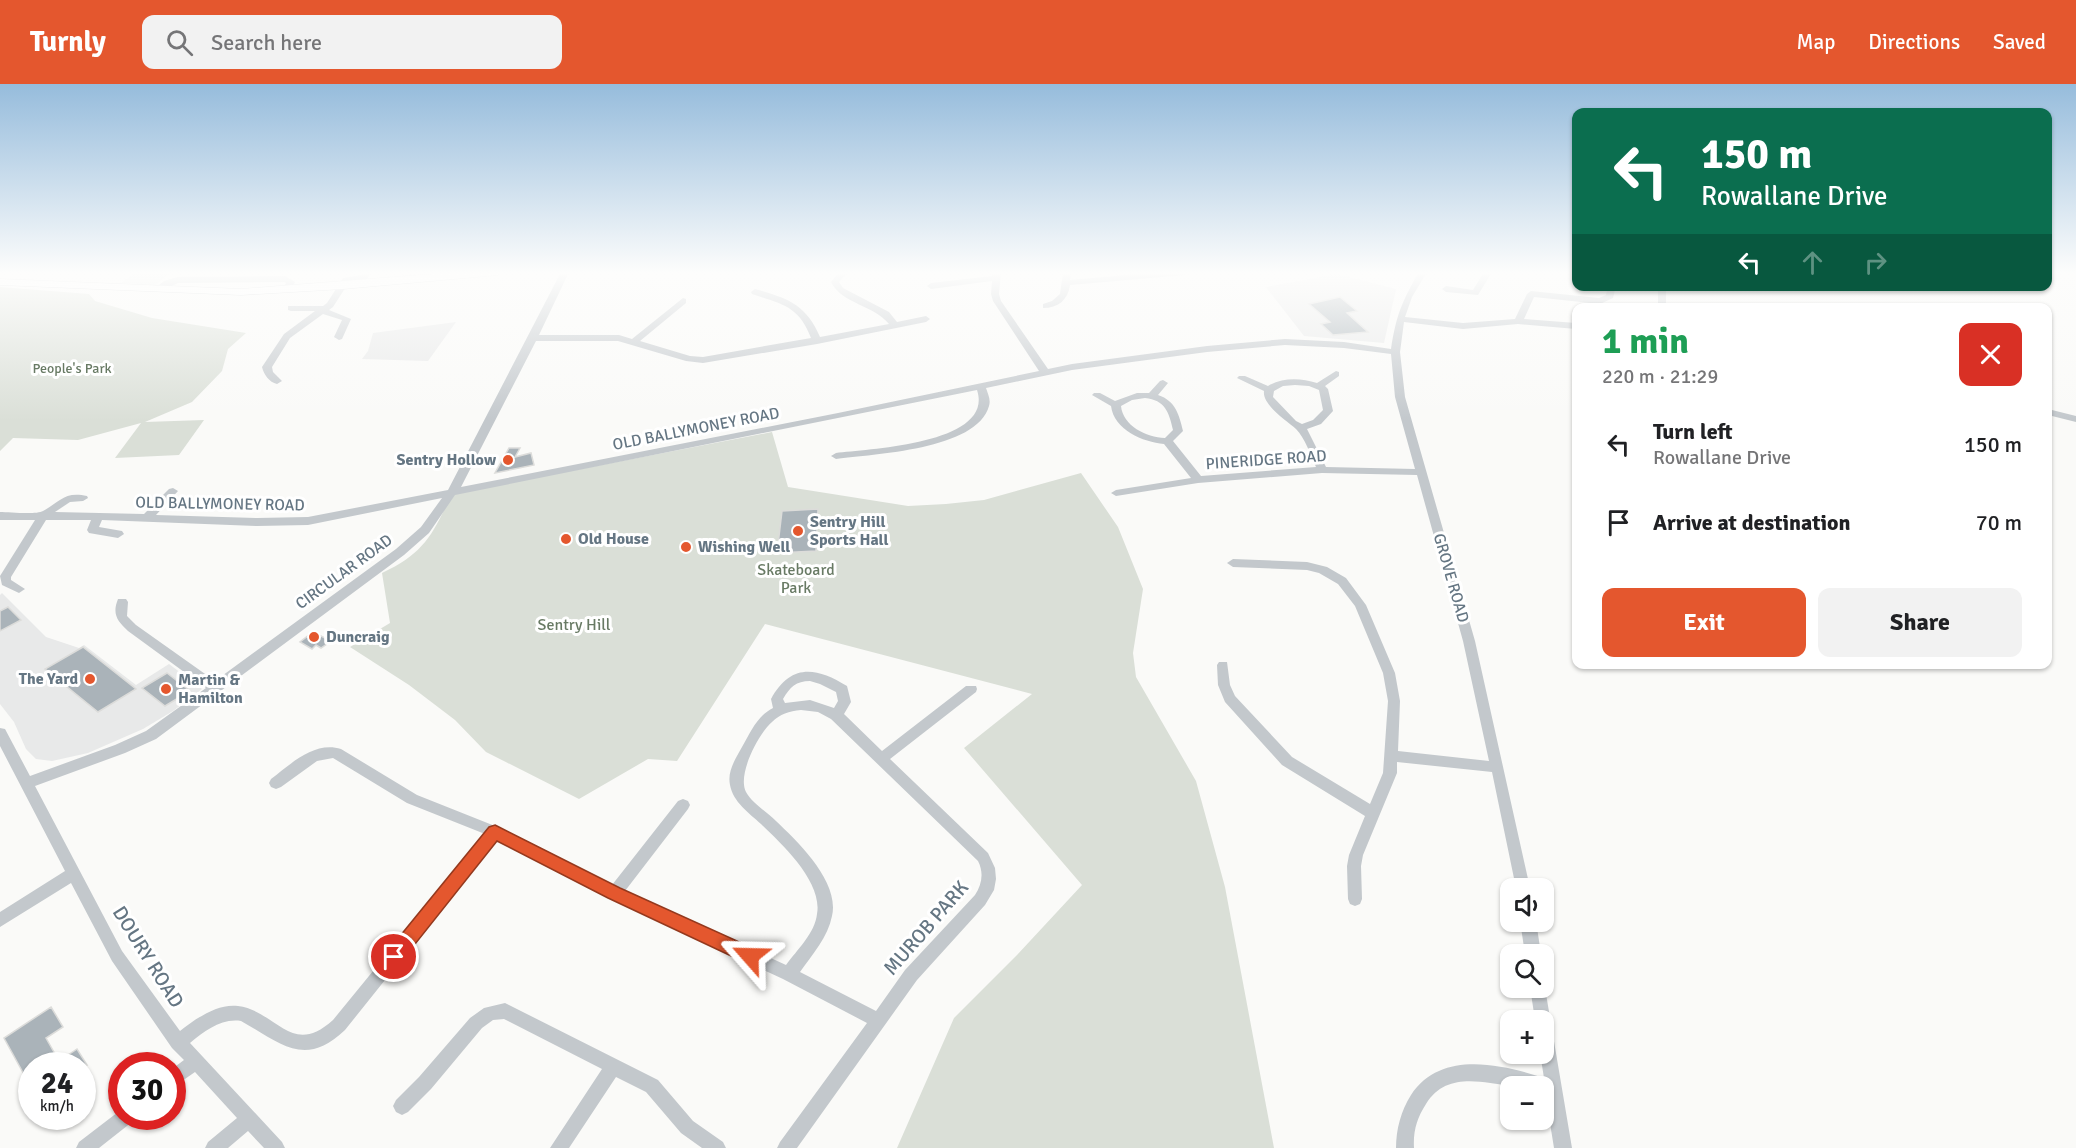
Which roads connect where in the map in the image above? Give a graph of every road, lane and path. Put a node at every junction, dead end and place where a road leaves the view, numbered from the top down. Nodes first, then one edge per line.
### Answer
1 (307, 322) edge
2 (346, 322) edge
3 (540, 322) edge
4 (658, 322) edge
5 (810, 322) edge
6 (892, 322) edge
7 (915, 322) edge
8 (1011, 322) edge
9 (1401, 322) edge
10 (1425, 322) edge
11 (1511, 322) edge
12 (1526, 322) edge
13 (894, 325) junction
14 (1572, 326) edge
15 (339, 337) dead end
16 (532, 338) junction
17 (817, 341) junction
18 (634, 342) junction
19 (1395, 352) junction
20 (1044, 371) junction
21 (1336, 374) dead end
22 (1242, 378) dead end
23 (277, 381) dead end
24 (1163, 383) dead end
25 (980, 385) junction
26 (1319, 386) junction
27 (1269, 390) junction
28 (1097, 395) dead end
29 (1152, 396) junction
30 (1116, 405) junction
31 (2052, 413) edge
32 (2076, 418) edge
33 (1301, 428) junction
34 (1167, 441) junction
35 (836, 456) dead end
36 (1322, 470) junction
37 (1420, 472) junction
38 (1198, 480) junction
39 (172, 491) dead end
40 (1116, 493) dead end
41 (451, 494) junction
42 (83, 498) dead end
43 (0, 516) edge
44 (44, 516) junction
45 (98, 516) junction
46 (147, 518) junction
47 (118, 534) dead end
48 (1233, 563) dead end
49 (19, 590) dead end
50 (122, 602) dead end
51 (1223, 665) dead end
52 (215, 688) junction
53 (971, 689) dead end
54 (780, 710) junction
55 (836, 715) junction
56 (0, 733) edge
57 (1392, 756) junction
58 (881, 759) junction
59 (1497, 767) junction
60 (27, 783) junction
61 (276, 783) dead end
62 (683, 805) dead end
63 (1374, 814) junction
64 (495, 832) junction
65 (74, 873) junction
66 (1520, 878) edge
67 (614, 893) junction
68 (1355, 899) dead end
69 (0, 920) edge
70 (789, 974) junction
71 (1539, 998) edge
72 (877, 1020) junction
73 (178, 1042) junction
74 (195, 1062) junction
75 (613, 1067) junction
76 (186, 1069) edge
77 (1504, 1076) edge
78 (1546, 1076) edge
79 (402, 1106) dead end
80 (1554, 1114) edge
81 (248, 1120) junction
82 (108, 1130) edge
83 (85, 1148) edge
84 (214, 1148) edge
85 (276, 1148) edge
86 (559, 1148) edge
87 (717, 1148) edge
88 (786, 1148) edge
89 (1405, 1148) edge
90 (1563, 1148) edge

1 - 23 street
2 - 15 street
3 - 16 street, CIRCULAR ROAD
4 - 18 street
5 - 17 street
6 - 13 street
7 - 13 street
8 - 20 street
9 - 19 street, GROVE ROAD
10 - 11 street
12 - 14 street
13 - 17 street
16 - 18 street
16 - 41 street, CIRCULAR ROAD
17 - 18 street
19 - 20 street, OLD BALLYMONEY ROAD
19 - 37 street, GROVE ROAD
20 - 25 street, OLD BALLYMONEY ROAD
21 - 26 street
22 - 27 street
24 - 29 street
25 - 35 street
25 - 41 street, OLD BALLYMONEY ROAD
26 - 27 street
26 - 33 street
27 - 33 street
28 - 30 street
29 - 30 street
29 - 34 street
30 - 34 street
31 - 32 street
33 - 36 street
34 - 38 street
36 - 37 street, PINERIDGE ROAD
36 - 38 street, PINERIDGE ROAD
37 - 59 street, GROVE ROAD
38 - 40 street, PINERIDGE ROAD
39 - 46 street
41 - 46 street, OLD BALLYMONEY ROAD
41 - 52 street, CIRCULAR ROAD
42 - 44 street
43 - 44 street, OLD BALLYMONEY ROAD
44 - 45 street, OLD BALLYMONEY ROAD
44 - 49 street
45 - 46 street, OLD BALLYMONEY ROAD
45 - 47 street
48 - 57 street
50 - 52 street
51 - 63 street
52 - 60 street, CIRCULAR ROAD
53 - 58 street
54 - 55 street, MUROB PARK
54 - 55 street
54 - 70 street
55 - 58 street, MUROB PARK
56 - 60 street, DOURY ROAD
57 - 59 street
57 - 63 street
58 - 72 street, MUROB PARK
59 - 66 street, GROVE ROAD
60 - 65 street, DOURY ROAD
61 - 64 street
62 - 67 street
63 - 68 street
64 - 67 street
64 - 73 street
65 - 69 street
65 - 73 street, DOURY ROAD
67 - 70 street
70 - 72 street
71 - 78 street
72 - 88 street, MUROB PARK
73 - 74 street, DOURY ROAD
74 - 76 street
74 - 81 street, DOURY ROAD
75 - 79 street
75 - 86 street
75 - 87 street
77 - 89 street
80 - 90 street
81 - 84 street
81 - 85 street, DOURY ROAD
82 - 83 street

